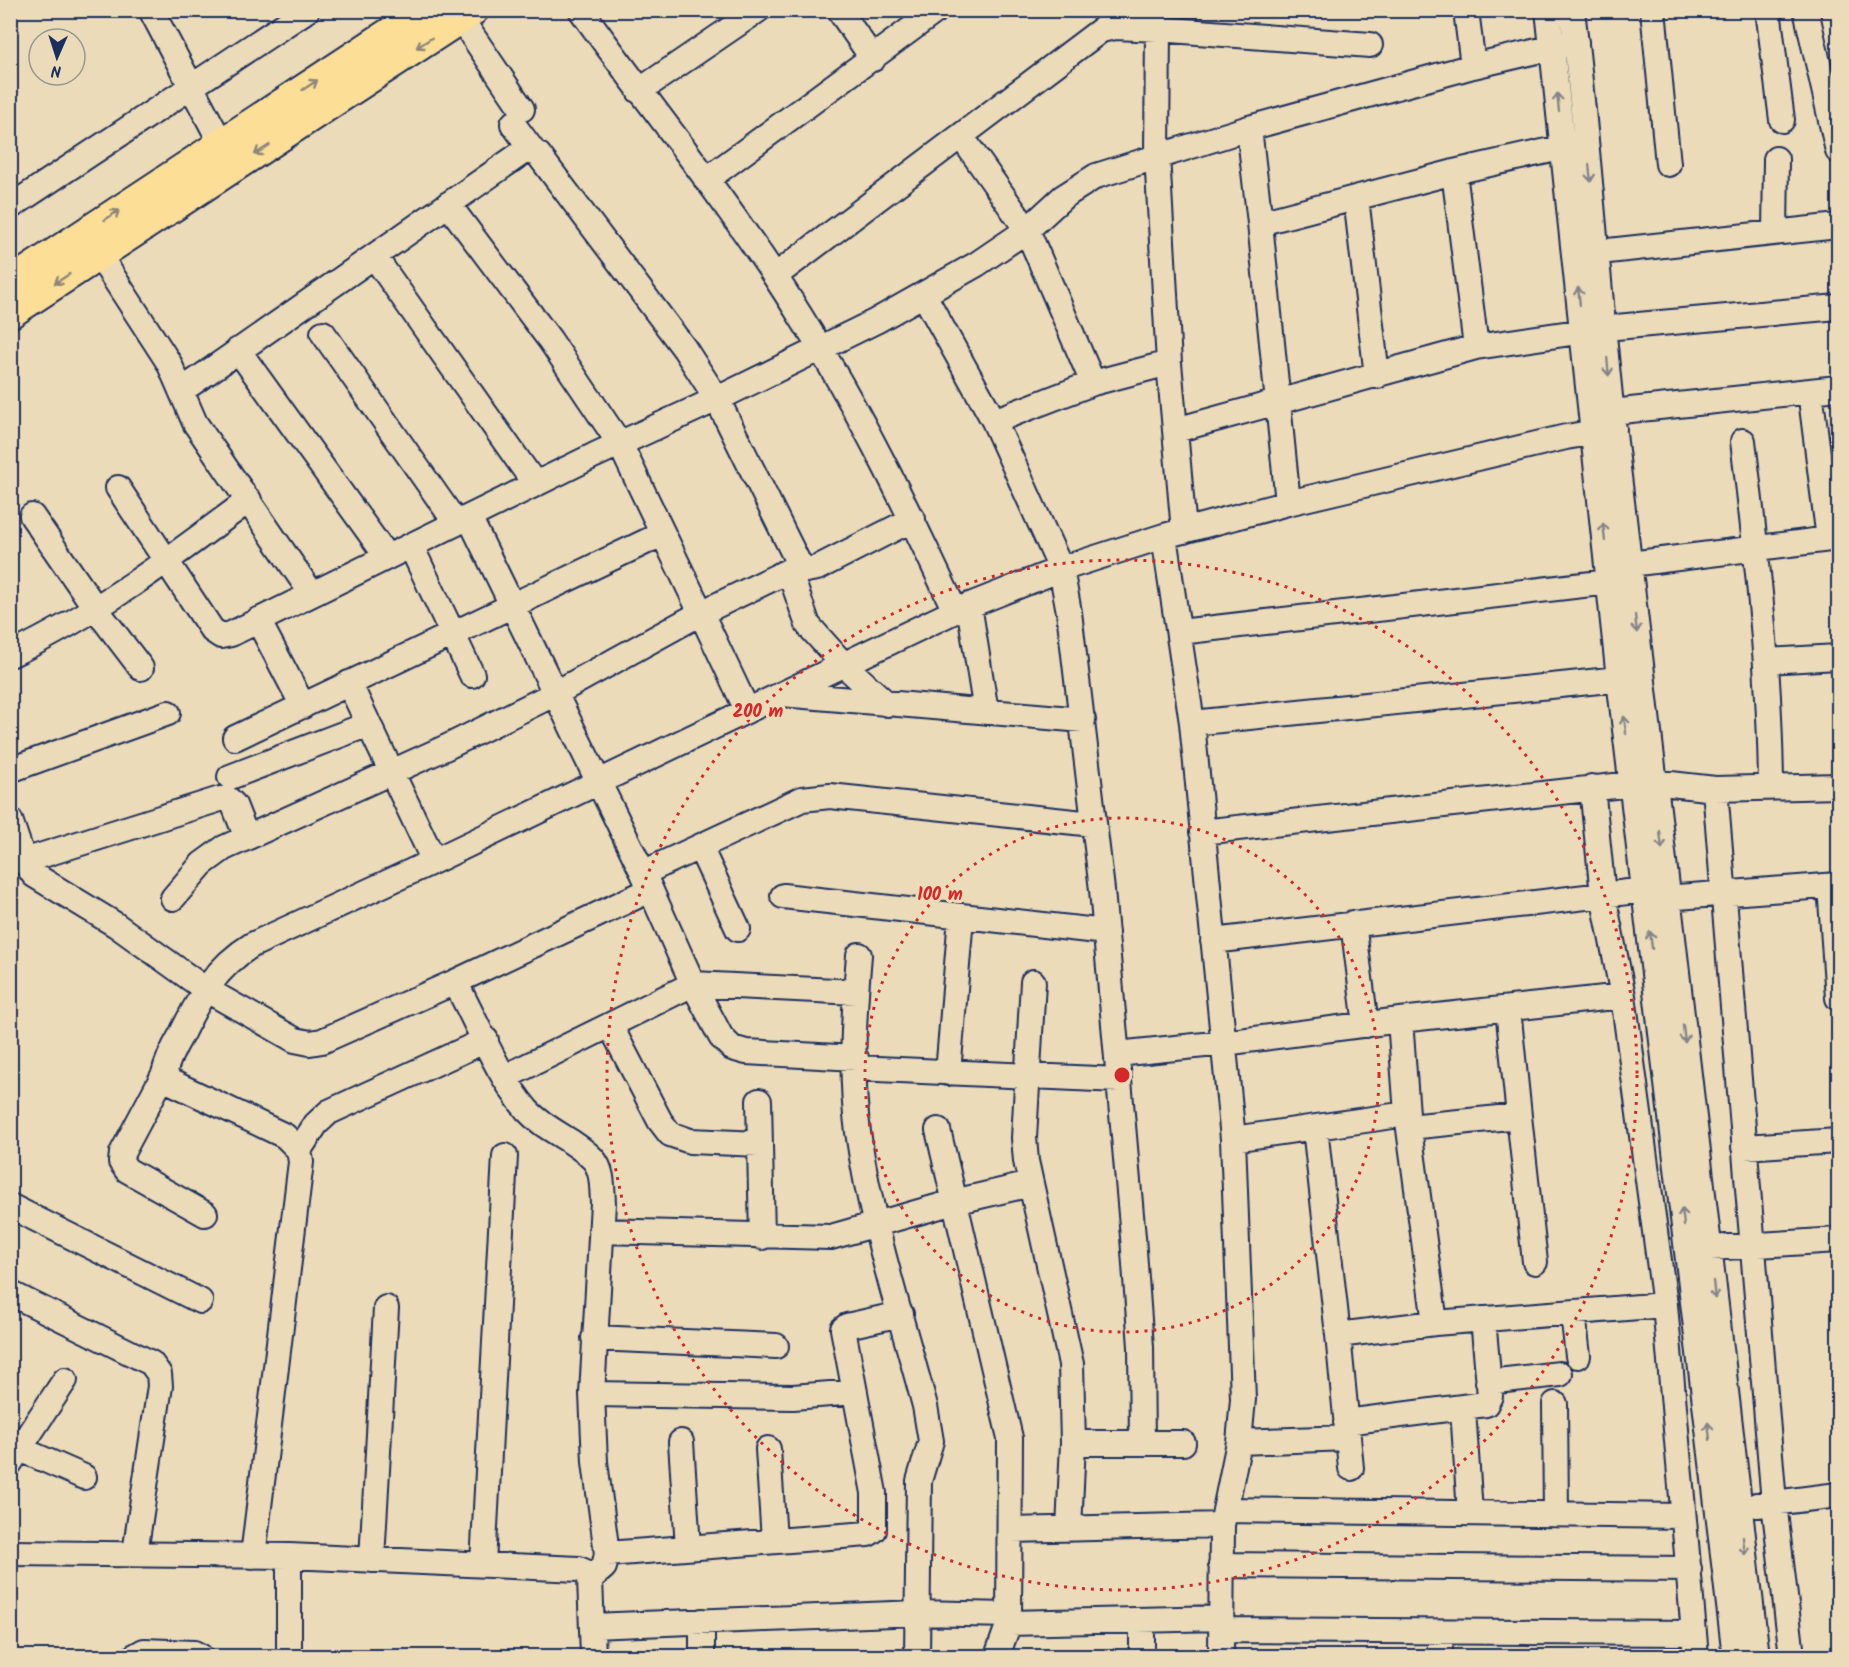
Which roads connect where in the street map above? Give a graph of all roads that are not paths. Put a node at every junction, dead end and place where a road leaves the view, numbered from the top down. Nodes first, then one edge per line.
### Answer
1 (151, 10) edge
2 (307, 10) edge
3 (425, 10) edge
4 (581, 10) edge
5 (758, 10) edge
6 (839, 10) edge
7 (937, 10) edge
8 (1466, 10) edge
9 (1548, 10) edge
10 (1572, 10) edge
11 (1653, 10) edge
12 (1768, 10) edge
13 (1806, 10) edge
14 (467, 15) edge
15 (1158, 28) junction
16 (1576, 42) junction
17 (1370, 45) dead end
18 (1553, 47) junction
19 (873, 59) junction
20 (1473, 66) junction
21 (192, 89) junction
22 (639, 91) junction
23 (1782, 120) dead end
24 (1249, 128) junction
25 (961, 136) junction
26 (221, 142) junction
27 (1586, 142) junction
28 (1563, 147) junction
29 (533, 151) junction
30 (1839, 152) edge
31 (1157, 155) junction
32 (1776, 159) dead end
33 (1668, 164) dead end
34 (1454, 172) junction
35 (706, 180) junction
36 (1356, 198) junction
37 (448, 204) junction
38 (10, 207) edge
39 (1260, 223) junction
40 (1839, 226) edge
41 (1027, 230) junction
42 (1775, 232) junction
43 (1599, 252) junction
44 (99, 255) junction
45 (374, 256) junction
46 (775, 276) junction
47 (10, 282) edge
48 (924, 295) junction
49 (1839, 307) edge
50 (10, 313) edge
51 (1593, 329) junction
52 (323, 333) dead end
53 (1476, 347) junction
54 (821, 348) junction
55 (238, 350) junction
56 (1169, 363) junction
57 (1377, 376) junction
58 (1093, 383) junction
59 (1839, 388) edge
60 (181, 391) junction
61 (1810, 391) junction
62 (717, 399) junction
63 (1278, 404) junction
64 (994, 421) junction
65 (1606, 424) junction
66 (1176, 430) junction
67 (1743, 441) dead end
68 (620, 444) junction
69 (535, 484) junction
70 (118, 488) dead end
71 (249, 500) junction
72 (1288, 503) junction
73 (32, 516) dead end
74 (913, 519) junction
75 (463, 520) junction
76 (1174, 533) junction
77 (662, 534) junction
78 (1834, 539) edge
79 (411, 546) junction
80 (1756, 548) junction
81 (387, 557) junction
82 (168, 561) junction
83 (1061, 569) junction
84 (1623, 575) junction
85 (312, 594) junction
86 (513, 605) junction
87 (962, 608) junction
88 (96, 609) junction
89 (701, 613) junction
90 (258, 620) junction
91 (1180, 632) junction
92 (453, 634) junction
93 (10, 655) edge
94 (1839, 657) edge
95 (1767, 661) junction
96 (843, 664) junction
97 (141, 668) dead end
98 (472, 675) dead end
99 (1619, 679) junction
100 (349, 683) junction
101 (556, 693) junction
102 (782, 694) junction
103 (887, 704) junction
104 (303, 706) junction
105 (747, 710) junction
106 (168, 712) dead end
107 (986, 712) junction
108 (1083, 720) junction
109 (1192, 723) junction
110 (369, 724) junction
111 (234, 738) dead end
112 (10, 770) edge
113 (393, 774) junction
114 (230, 777) dead end
115 (598, 781) junction
116 (1642, 783) junction
117 (1839, 786) edge
118 (1592, 787) junction
119 (1771, 787) junction
120 (1715, 789) junction
121 (10, 820) edge
122 (1093, 824) junction
123 (1202, 832) junction
124 (247, 838) junction
125 (700, 847) junction
126 (24, 861) junction
127 (434, 861) junction
128 (646, 881) junction
129 (1834, 886) edge
130 (1722, 894) junction
131 (1603, 895) junction
132 (783, 896) dead end
133 (1653, 896) junction
134 (173, 898) dead end
135 (960, 917) junction
136 (1353, 922) junction
137 (738, 928) dead end
138 (1106, 932) junction
139 (1213, 941) junction
140 (859, 955) dead end
141 (1655, 978) junction
142 (455, 982) junction
143 (1033, 982) dead end
144 (693, 984) junction
145 (205, 989) junction
146 (1622, 989) junction
147 (856, 992) junction
148 (1839, 998) edge
149 (1508, 1009) junction
150 (1400, 1020) junction
151 (610, 1025) junction
152 (1366, 1025) junction
153 (486, 1040) junction
154 (1224, 1043) junction
155 (1117, 1053) junction
156 (855, 1063) junction
157 (948, 1073) junction
158 (164, 1074) junction
159 (1026, 1076) junction
160 (505, 1077) junction
161 (1119, 1080) junction
162 (759, 1101) dead end
163 (1519, 1116) junction
164 (1408, 1121) junction
165 (1315, 1128) junction
166 (938, 1130) dead end
167 (1233, 1139) junction
168 (1839, 1141) edge
169 (760, 1144) junction
170 (1686, 1146) junction
171 (1744, 1147) junction
172 (299, 1150) junction
173 (505, 1156) dead end
174 (1031, 1184) junction
175 (954, 1202) junction
176 (10, 1206) edge
177 (205, 1214) dead end
178 (877, 1223) junction
179 (601, 1231) junction
180 (762, 1237) junction
181 (1839, 1240) edge
182 (1752, 1245) junction
183 (1710, 1248) junction
184 (1535, 1262) dead end
185 (10, 1293) edge
186 (200, 1301) dead end
187 (1665, 1305) junction
188 (386, 1308) dead end
189 (1574, 1313) junction
190 (901, 1314) junction
191 (1483, 1319) junction
192 (1435, 1323) junction
193 (1338, 1335) junction
194 (594, 1338) junction
195 (776, 1346) dead end
196 (1578, 1356) dead end
197 (1560, 1374) dead end
198 (65, 1380) dead end
199 (1488, 1382) junction
200 (855, 1392) junction
201 (592, 1394) junction
202 (1555, 1404) dead end
203 (1463, 1409) junction
204 (1347, 1430) junction
205 (681, 1442) dead end
206 (1239, 1442) junction
207 (1073, 1443) junction
208 (1142, 1443) junction
209 (1183, 1443) dead end
210 (768, 1449) dead end
211 (15, 1456) edge
212 (1351, 1468) dead end
213 (84, 1477) dead end
214 (1725, 1477) junction
215 (1839, 1495) edge
216 (1774, 1503) junction
217 (1739, 1506) junction
218 (1470, 1513) junction
219 (1556, 1514) junction
220 (1682, 1516) junction
221 (1223, 1518) junction
222 (1069, 1529) junction
223 (1010, 1530) junction
224 (774, 1540) junction
225 (688, 1547) junction
226 (10, 1553) edge
227 (135, 1554) junction
228 (607, 1554) junction
229 (254, 1556) junction
230 (289, 1556) junction
231 (372, 1560) junction
232 (483, 1564) junction
233 (1221, 1565) junction
234 (1689, 1569) junction
235 (590, 1579) junction
236 (918, 1612) junction
237 (1009, 1619) junction
238 (1142, 1620) junction
239 (702, 1622) junction
240 (1221, 1624) junction
241 (592, 1626) junction
242 (1440, 1645) edge
243 (1695, 1646) edge
244 (1734, 1651) edge
245 (135, 1656) edge
246 (200, 1656) edge
247 (289, 1656) edge
248 (592, 1656) edge
249 (702, 1656) edge
250 (917, 1656) edge
251 (997, 1656) edge
252 (1142, 1656) edge
253 (1221, 1656) edge
254 (1757, 1656) edge
255 (1792, 1656) edge

1 - 21 street
2 - 21 street
26 -> 3 main road
4 - 22 street
5 - 22 street
6 - 19 street
7 - 19 street
8 - 20 street
9 - 18 street
10 - 16 street
11 - 33 street
12 - 23 street
13 - 30 street
14 - 29 street
14 -> 44 main road
15 - 17 street
15 - 25 street
15 - 31 street
16 - 18 street
16 - 27 street
18 - 20 street
28 -> 18 street
19 - 35 street
20 - 24 street
21 - 26 street
21 - 38 street
22 - 35 street
24 - 31 street
24 - 39 street
25 - 41 street
25 - 46 street
47 -> 26 main road
27 - 28 street
27 -> 43 street
28 - 34 street
51 -> 28 street
29 - 37 street
29 - 62 street
31 - 41 street
31 - 56 street
32 - 42 street
34 - 36 street
34 - 53 street
35 - 46 street
36 - 39 street
36 - 57 street
37 - 45 street
37 - 68 street
39 - 63 street
40 - 42 street
41 - 48 street
41 - 58 street
42 - 43 street
43 - 51 street
44 -> 50 main road
44 - 60 street
45 - 55 street
45 - 69 street
46 - 54 street
48 - 54 street
48 - 64 street
49 - 51 street
51 - 53 street
51 - 65 street
52 - 75 street
53 - 57 street
54 - 62 street
54 - 74 street
55 - 60 street
55 - 81 street
56 - 58 street
56 - 66 street
57 - 63 street
58 - 64 street
59 - 61 street
60 - 71 street
61 - 65 street
61 - 78 street
62 - 68 street
62 - 74 street
63 - 66 street
63 - 72 street
64 - 83 street
65 - 72 street
65 - 84 street
66 - 76 street
67 - 80 street
68 - 69 street
68 - 77 street
69 - 75 street
70 - 82 street
71 - 82 street
71 - 85 street
72 - 76 street
73 - 88 street
74 - 87 street
75 - 79 street
75 - 86 street
76 - 83 street
76 - 91 street
77 - 86 street
77 - 89 street
78 - 80 street
79 - 81 street
79 - 92 street
80 - 84 street
80 - 95 street
81 - 85 street
82 - 88 street
82 - 90 street
83 - 87 street
83 - 108 street
84 - 91 street
84 - 99 street
84 -> 116 street
85 - 90 street
86 - 92 street
86 - 101 street
87 - 96 street
87 - 107 street
88 - 93 street
88 - 97 street
89 - 96 street
89 - 101 street
89 - 105 street
90 - 104 street
91 - 109 street
92 - 98 street
92 - 100 street
94 - 95 street
95 - 119 street
96 - 102 street
96 - 103 street
99 - 109 street
116 -> 99 street
100 - 104 street
100 - 110 street
101 - 113 street
101 - 115 street
102 - 103 street
102 - 105 street
103 - 107 street
104 - 111 street
105 - 115 street
106 - 112 street
107 - 108 street
108 - 122 street
109 - 123 street
110 - 113 street
110 - 114 street
113 - 124 street
113 - 127 street
115 - 127 street
115 - 128 street
116 - 118 street
116 - 120 street
116 - 133 street
117 - 119 street
118 - 123 street
118 - 131 street
119 - 120 street
120 - 130 street
121 - 126 street
122 - 125 street
122 - 138 street
123 - 139 street
124 - 126 street
124 - 134 street
125 - 128 street
125 - 137 street
126 - 145 street
127 - 145 street
128 - 142 street
128 - 144 street
129 - 130 street
129 - 148 street
130 - 133 street
130 - 171 street
131 - 133 street
131 - 136 street
131 - 146 street
132 - 135 street
141 -> 133 street
133 -> 170 street
135 - 138 street
135 - 157 street
136 - 139 street
136 - 152 street
138 - 155 street
139 - 154 street
140 - 147 street
141 - 146 street
141 - 170 street
142 - 145 street
142 - 153 street
143 - 159 street
144 - 147 street
144 - 151 street
144 - 156 street
145 - 158 street
146 - 149 street
146 - 187 street
147 - 156 street
149 - 150 street
149 - 163 street
150 - 152 street
150 - 164 street
151 - 160 street
151 - 169 street
152 - 154 street
153 - 160 street
153 - 172 street
154 - 155 street
154 - 167 street
155 - 161 street
156 - 157 street
156 - 178 street
157 - 159 street
158 - 172 street
158 - 177 street
159 - 161 street
159 - 174 street
160 - 179 street
161 - 208 street
162 - 169 street
163 - 164 street
163 - 184 street
164 - 165 street
164 - 192 street
165 - 167 street
165 - 193 street
166 - 175 street
167 - 206 street
168 - 171 street
169 - 180 street
170 - 183 street
214 -> 170 street
171 - 182 street
172 - 229 street
173 - 232 street
174 - 175 street
174 - 207 street
175 - 178 street
175 - 223 street
176 - 186 street
178 - 180 street
178 - 190 street
179 - 180 street
179 - 194 street
181 - 182 street
182 - 183 street
182 - 216 street
183 -> 214 street
185 - 227 street
187 - 189 street
187 - 220 street
188 - 231 street
189 - 191 street
189 - 196 street
190 - 200 street
190 - 236 street
191 - 192 street
191 - 199 street
192 - 193 street
193 - 204 street
194 - 195 street
194 - 201 street
197 - 199 street
198 - 211 street
199 - 203 street
200 - 201 street
200 - 224 street
201 - 228 street
202 - 219 street
203 - 204 street
203 - 218 street
204 - 206 street
204 - 212 street
205 - 225 street
206 - 221 street
207 - 208 street
207 - 222 street
208 - 209 street
210 - 224 street
211 - 213 street
214 - 217 street
214 - 244 street
215 - 216 street
216 - 217 street
216 - 255 street
217 -> 254 street
218 - 219 street
218 - 221 street
219 - 220 street
220 - 234 street
221 - 222 street
221 - 233 street
222 - 223 street
223 - 237 street
224 - 225 street
225 - 228 street
226 - 227 street
227 - 229 street
228 - 235 street
229 - 230 street
230 - 231 street
230 - 247 street
231 - 232 street
232 - 235 street
233 - 234 street
233 - 240 street
234 - 243 street
235 - 241 street
236 - 237 street
236 - 239 street
236 - 250 street
237 - 238 street
237 - 251 street
238 - 240 street
238 - 252 street
239 - 241 street
239 - 249 street
240 - 242 street
240 - 253 street
241 - 248 street
242 - 243 street
243 - 244 street
245 - 246 street

